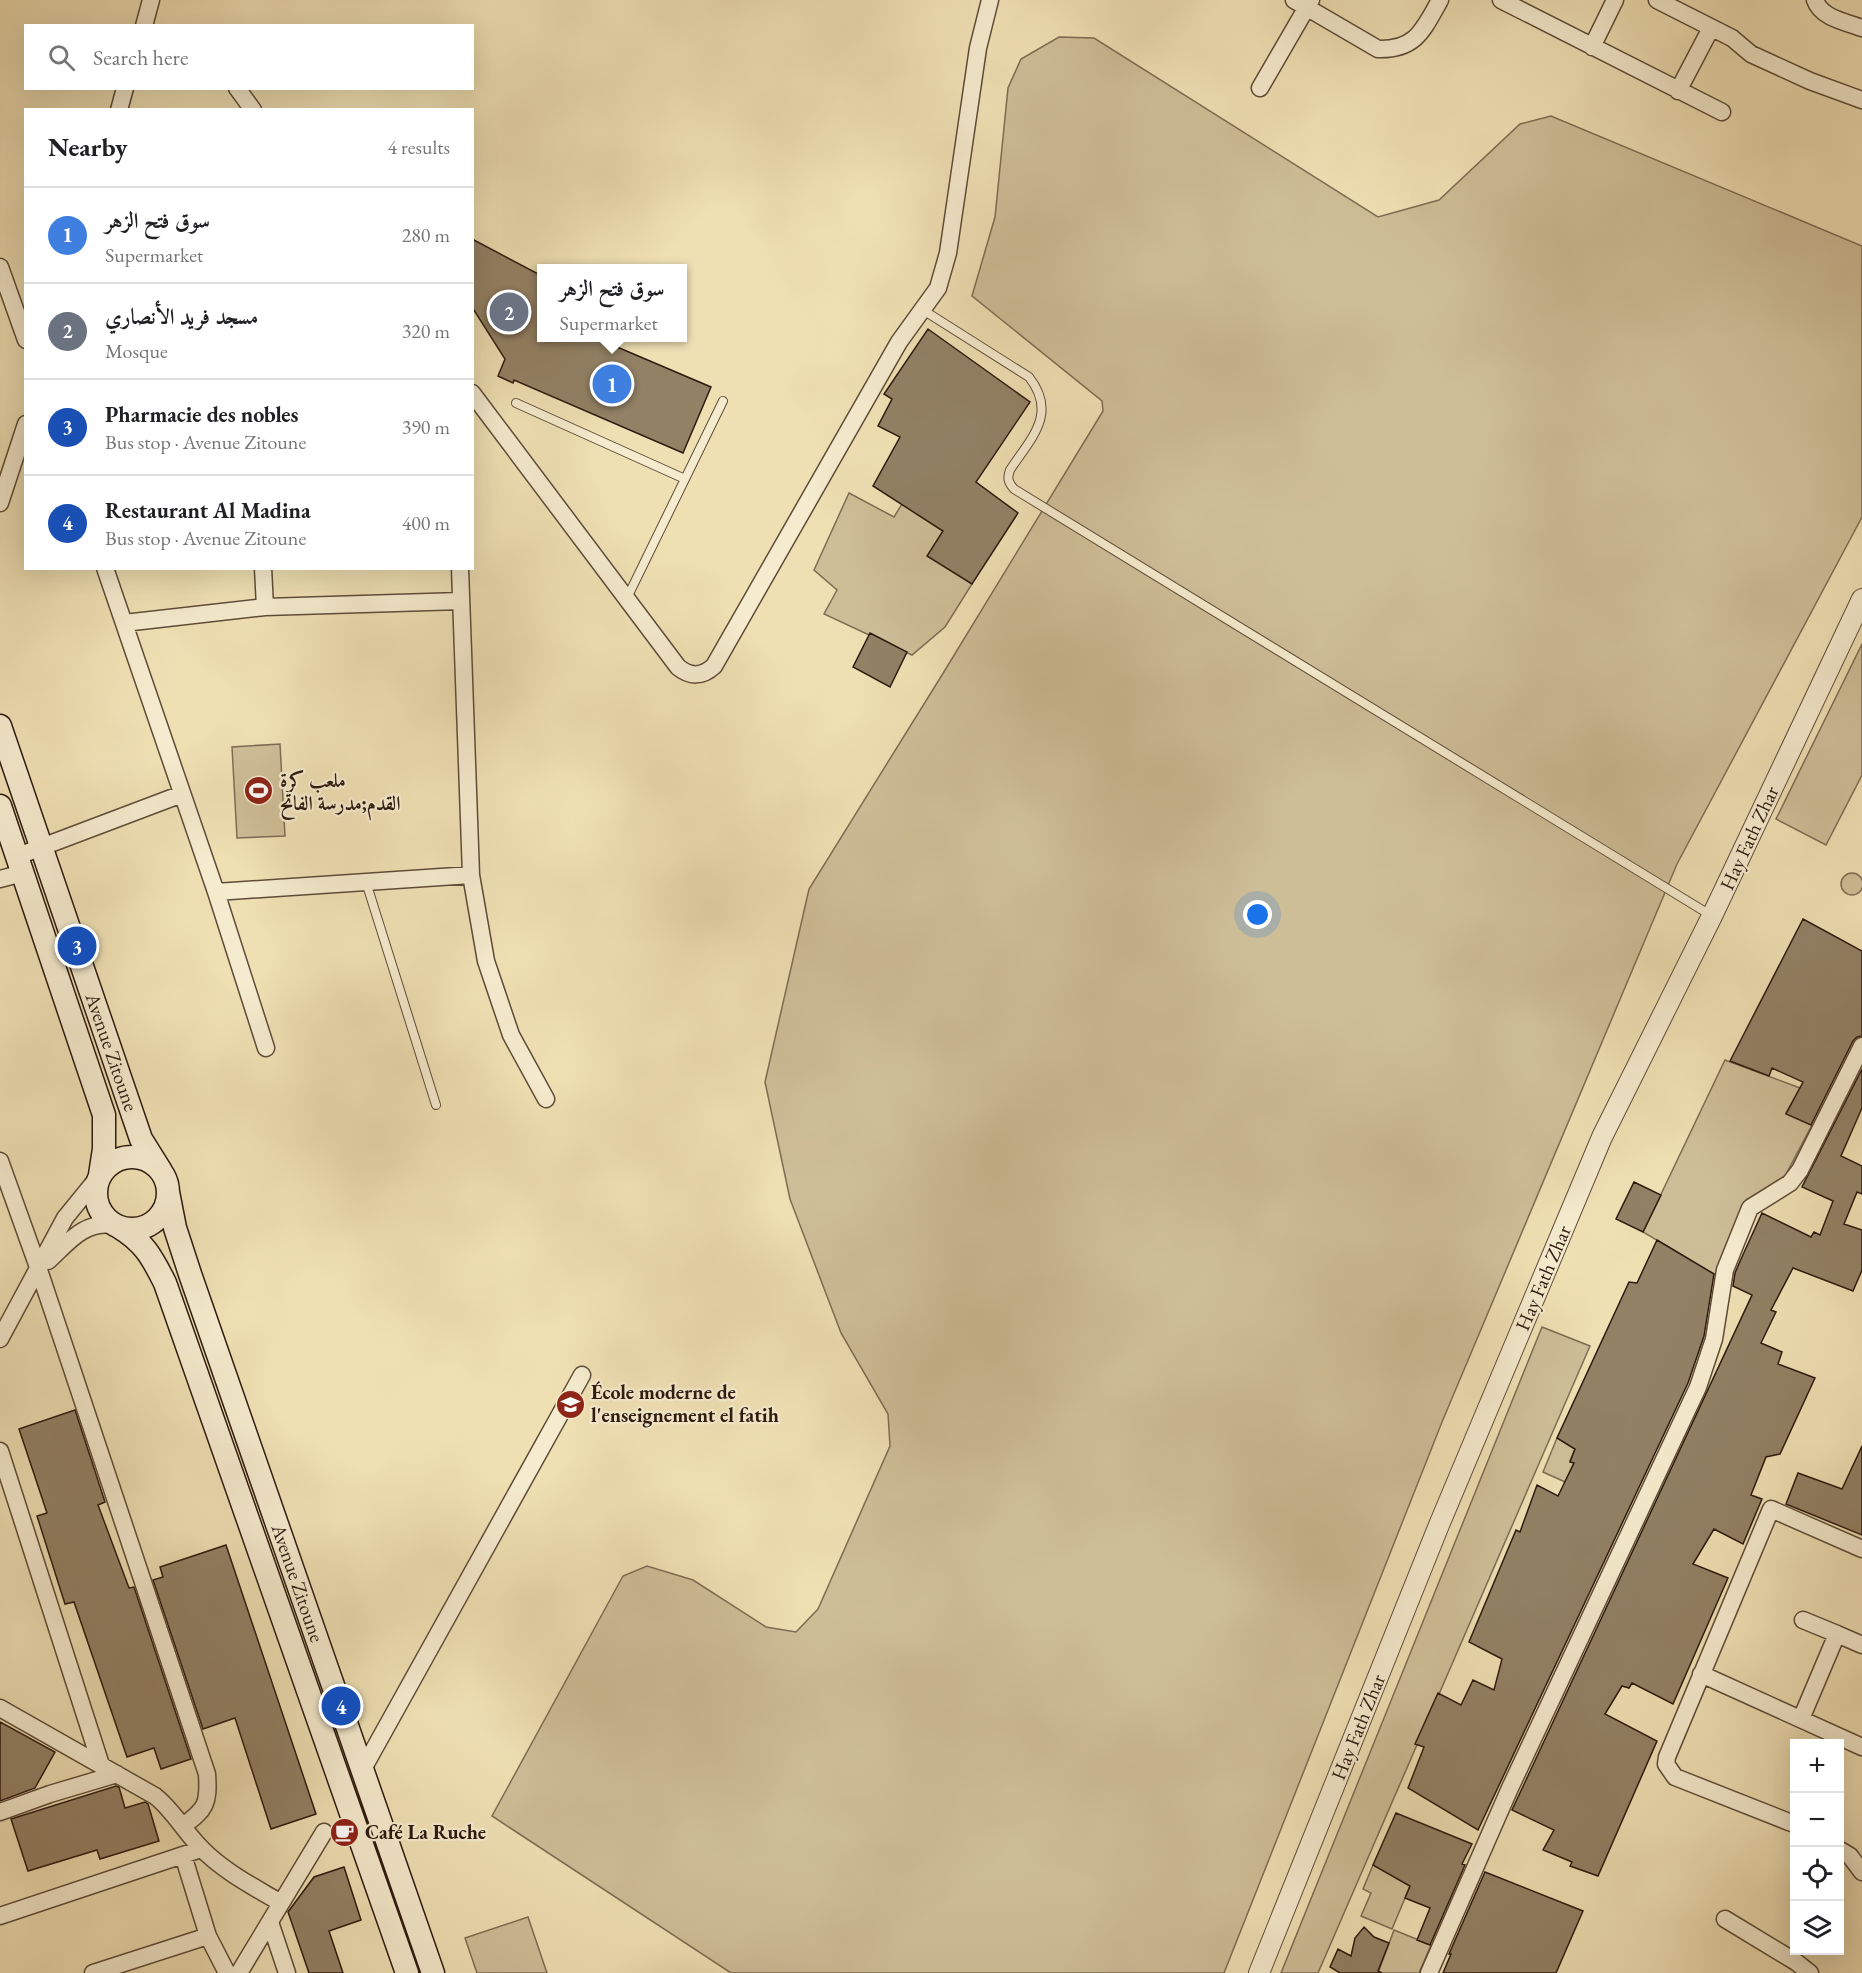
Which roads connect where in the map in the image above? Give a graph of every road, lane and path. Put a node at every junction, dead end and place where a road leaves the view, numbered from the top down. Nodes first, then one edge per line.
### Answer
1 (151, 0) edge
2 (990, 0) edge
3 (1440, 0) edge
4 (1501, 0) edge
5 (1615, 0) edge
6 (1657, 0) edge
7 (1815, 0) edge
8 (1304, 2) edge
9 (145, 24) edge
10 (1711, 28) junction
11 (1862, 28) edge
12 (1592, 47) junction
13 (1260, 88) dead end
14 (124, 90) edge
15 (238, 90) edge
16 (1678, 91) junction
17 (1862, 100) edge
18 (120, 108) edge
19 (252, 108) edge
20 (1722, 112) dead end
21 (0, 267) edge
22 (923, 310) junction
23 (24, 334) edge
24 (475, 401) edge
25 (723, 401) dead end
26 (516, 403) dead end
27 (24, 430) edge
28 (685, 479) junction
29 (0, 503) edge
30 (106, 570) edge
31 (262, 570) edge
32 (460, 570) edge
33 (626, 599) junction
34 (1862, 599) edge
35 (461, 601) junction
36 (265, 607) junction
37 (124, 623) junction
38 (0, 726) edge
39 (182, 794) junction
40 (0, 806) edge
41 (42, 847) junction
42 (20, 864) junction
43 (471, 875) junction
44 (0, 879) edge
45 (366, 882) junction
46 (216, 892) junction
47 (1712, 916) junction
48 (1862, 1046) edge
49 (266, 1048) dead end
50 (546, 1099) dead end
51 (436, 1105) dead end
52 (0, 1161) edge
53 (161, 1171) junction
54 (100, 1174) junction
55 (168, 1192) junction
56 (116, 1226) junction
57 (39, 1270) junction
58 (0, 1339) edge
59 (582, 1375) dead end
60 (0, 1450) edge
61 (1862, 1549) edge
62 (1803, 1620) dead end
63 (1837, 1634) junction
64 (1862, 1645) edge
65 (1701, 1674) junction
66 (0, 1708) edge
67 (1801, 1719) junction
68 (1862, 1748) edge
69 (101, 1765) junction
70 (363, 1769) junction
71 (117, 1774) junction
72 (0, 1812) edge
73 (1790, 1822) edge
74 (183, 1826) junction
75 (324, 1832) dead end
76 (201, 1849) junction
77 (1844, 1853) edge
78 (183, 1855) junction
79 (1862, 1872) edge
80 (281, 1904) junction
81 (0, 1916) edge
82 (1725, 1919) dead end
83 (270, 1922) junction
84 (208, 1936) junction
85 (93, 1973) edge
86 (226, 1973) edge
87 (239, 1973) edge
88 (287, 1973) edge
89 (406, 1973) edge
90 (433, 1973) edge
91 (1259, 1973) edge
92 (1429, 1973) edge
93 (1810, 1973) edge

1 - 9 street
2 - 22 street
3 - 8 street
4 - 12 street
5 - 12 street
6 - 10 street
7 - 11 street
8 - 13 street
10 - 16 street
10 - 17 street
12 - 16 street
14 - 18 street
15 - 19 street
16 - 20 street
21 - 23 street
22 - 33 street
22 - 47 lane
24 - 33 street
25 - 28 lane
26 - 28 lane
27 - 29 street
28 - 33 lane
30 - 37 street
31 - 36 street
32 - 35 street
34 - 47 street, Hay Fath Zhar
35 - 36 street
35 - 43 street
36 - 37 street
37 - 39 street
38 - 41 main road, Avenue Zitoune
39 - 41 street
39 - 46 street
40 - 42 main road, Avenue Zitoune
41 - 42 street
41 - 53 main road, Avenue Zitoune
42 - 44 street
42 - 54 main road, Avenue Zitoune
43 - 45 street
43 - 50 street
45 - 46 street
45 - 51 lane
46 - 49 street
47 - 91 street, Hay Fath Zhar
48 - 92 street
52 - 57 street
53 - 54 main road
53 - 55 main road
54 - 56 main road
54 - 57 street
55 - 56 main road
55 - 70 main road, Avenue Zitoune
56 - 57 street
56 - 89 main road, Avenue Zitoune
57 - 58 street
57 - 74 street
59 - 70 street
60 - 69 street
61 - 65 street
62 - 63 street
63 - 64 street
63 - 67 street
65 - 67 street
65 - 73 street
66 - 69 street
67 - 68 street
69 - 71 street
70 - 90 main road, Avenue Zitoune
71 - 72 street
71 - 74 street
74 - 76 street
75 - 80 street
76 - 78 street
76 - 80 street
77 - 79 street
78 - 81 street
78 - 84 street
80 - 83 street
82 - 93 street
83 - 87 street
83 - 88 street
84 - 85 street
84 - 86 street

